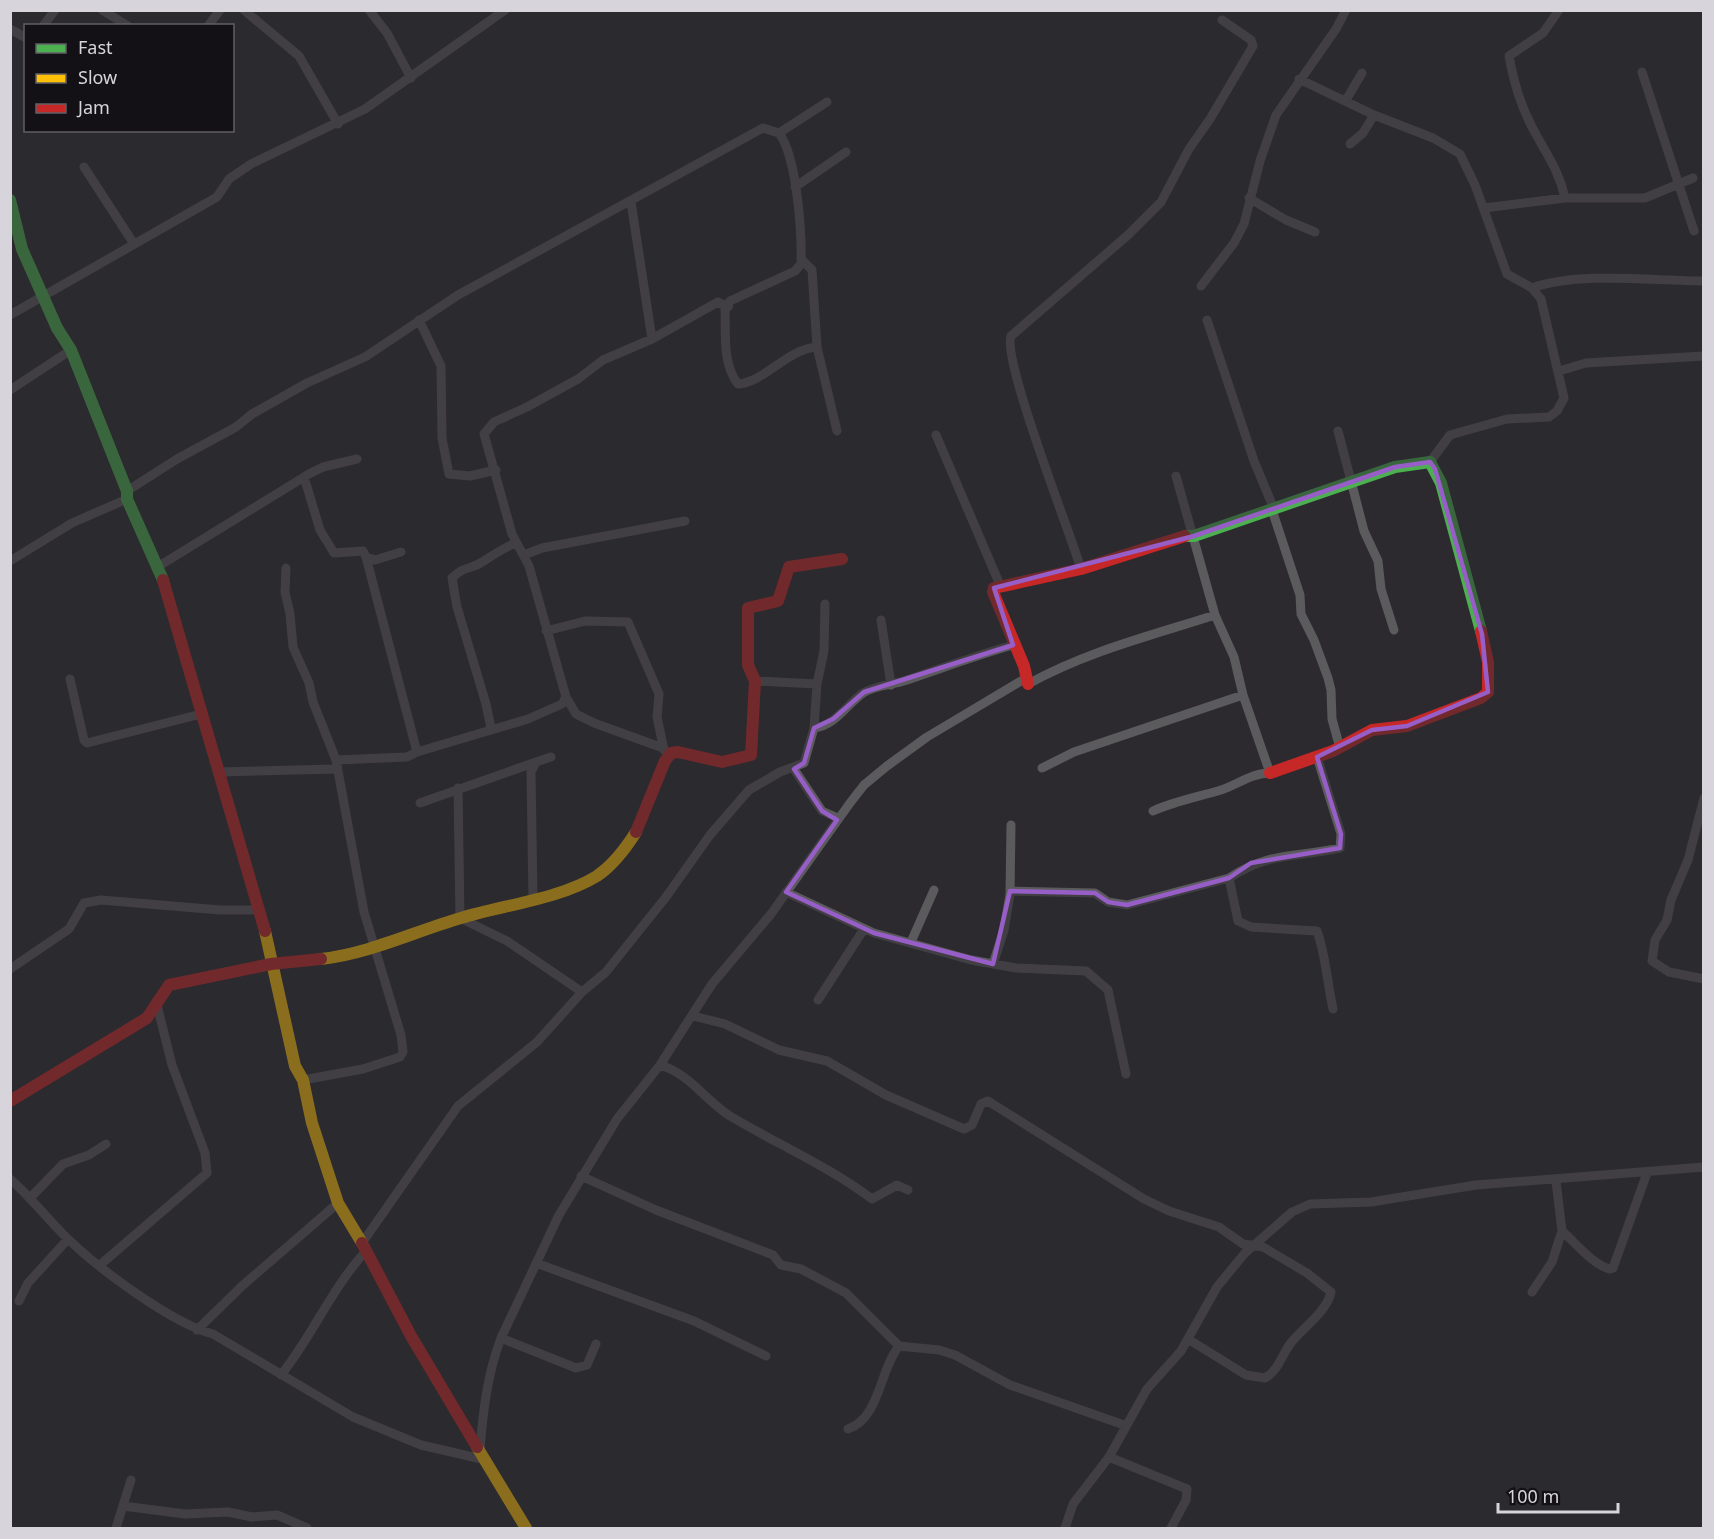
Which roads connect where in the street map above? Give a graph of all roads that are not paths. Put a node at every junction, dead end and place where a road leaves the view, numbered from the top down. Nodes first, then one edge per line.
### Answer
1 (55, 10) edge
2 (102, 10) edge
3 (220, 10) edge
4 (244, 10) edge
5 (369, 10) edge
6 (505, 10) edge
7 (1346, 10) edge
8 (1559, 10) edge
9 (1222, 20) dead end
10 (44, 24) edge
11 (125, 24) edge
12 (210, 24) edge
13 (10, 29) edge
14 (24, 37) edge
15 (1642, 72) dead end
16 (1362, 73) dead end
17 (411, 78) junction
18 (1299, 79) junction
19 (1346, 100) junction
20 (827, 102) dead end
21 (1374, 114) junction
22 (338, 124) junction
23 (779, 133) junction
24 (1350, 144) dead end
25 (846, 152) dead end
26 (84, 166) dead end
27 (1693, 178) dead end
28 (1680, 184) junction
29 (795, 187) junction
30 (1249, 198) junction
31 (1565, 198) junction
32 (10, 200) edge
33 (630, 202) junction
34 (1484, 208) junction
35 (1694, 231) dead end
36 (1315, 232) dead end
37 (134, 244) junction
38 (801, 259) junction
39 (1704, 280) edge
40 (1201, 286) dead end
41 (1532, 288) junction
42 (42, 295) junction
43 (728, 307) junction
44 (10, 315) edge
45 (419, 320) junction
46 (1207, 320) dead end
47 (652, 339) junction
48 (817, 346) junction
49 (71, 350) junction
50 (1704, 356) edge
51 (1559, 371) junction
52 (10, 390) edge
53 (837, 431) dead end
54 (1338, 431) dead end
55 (936, 435) dead end
56 (357, 459) dead end
57 (1430, 462) junction
58 (496, 470) junction
59 (1176, 476) dead end
60 (303, 477) junction
61 (1353, 483) junction
62 (127, 495) junction
63 (1274, 509) junction
64 (685, 521) dead end
65 (1194, 536) junction
66 (515, 543) junction
67 (401, 552) dead end
68 (524, 555) junction
69 (366, 557) junction
70 (842, 559) dead end
71 (10, 561) edge
72 (159, 566) junction
73 (286, 568) dead end
74 (1081, 569) junction
75 (1000, 585) junction
76 (825, 604) dead end
77 (1215, 615) junction
78 (881, 620) dead end
79 (1394, 630) dead end
80 (546, 631) junction
81 (1014, 645) junction
82 (70, 679) dead end
83 (755, 681) junction
84 (817, 684) junction
85 (1028, 684) junction
86 (891, 685) junction
87 (1243, 695) junction
88 (566, 697) junction
89 (201, 714) junction
90 (814, 728) junction
91 (491, 729) junction
92 (1340, 748) junction
93 (417, 752) junction
94 (666, 752) junction
95 (551, 757) dead end
96 (1317, 757) junction
97 (536, 762) junction
98 (336, 765) junction
99 (1042, 768) dead end
100 (794, 769) junction
101 (220, 772) junction
102 (1270, 773) junction
103 (458, 788) junction
104 (1704, 798) edge
105 (420, 803) dead end
106 (1153, 811) dead end
107 (838, 818) junction
108 (1011, 825) dead end
109 (1229, 878) junction
110 (934, 890) dead end
111 (1010, 891) junction
112 (786, 892) junction
113 (533, 899) junction
114 (260, 910) junction
115 (460, 918) junction
116 (864, 929) junction
117 (911, 942) junction
118 (375, 949) junction
119 (271, 964) junction
120 (993, 964) junction
121 (10, 969) edge
122 (1704, 979) edge
123 (582, 992) junction
124 (818, 1000) dead end
125 (156, 1001) junction
126 (1333, 1009) dead end
127 (693, 1016) junction
128 (660, 1065) junction
129 (1126, 1074) dead end
130 (303, 1080) junction
131 (10, 1101) edge
132 (106, 1144) dead end
133 (1704, 1167) edge
134 (1647, 1173) junction
135 (581, 1176) junction
136 (10, 1179) edge
137 (1556, 1181) junction
138 (908, 1190) dead end
139 (30, 1198) junction
140 (338, 1203) junction
141 (1562, 1231) junction
142 (68, 1239) junction
143 (365, 1246) junction
144 (1253, 1248) junction
145 (536, 1263) junction
146 (100, 1265) junction
147 (1532, 1292) dead end
148 (19, 1300) dead end
149 (197, 1330) junction
150 (501, 1338) junction
151 (1188, 1339) junction
152 (596, 1344) dead end
153 (899, 1346) junction
154 (766, 1356) dead end
155 (281, 1376) junction
156 (1124, 1425) junction
157 (848, 1429) dead end
158 (483, 1455) junction
159 (1109, 1457) junction
160 (131, 1480) dead end
161 (123, 1506) junction
162 (116, 1528) edge
163 (307, 1528) edge
164 (526, 1528) edge
165 (1065, 1528) edge
166 (1171, 1528) edge

1 - 10 street
2 - 11 street
3 - 12 street
4 - 22 street
5 - 17 street
6 - 17 street
7 - 18 street
8 - 31 street
9 - 74 street
13 - 14 street
15 - 28 street
16 - 19 street
17 - 22 street
18 - 19 street
18 - 30 street
19 - 21 street
20 - 23 street
21 - 24 street
21 - 34 street
22 - 37 street
23 - 29 street
23 - 33 street
25 - 29 street
26 - 37 street
27 - 28 street
28 - 31 street
28 - 35 street
29 - 38 street
30 - 36 street
30 - 40 street
31 - 34 street
32 - 42 street
33 - 45 street
33 - 47 street
34 - 41 street
37 - 42 street
38 - 43 street
38 - 48 street
39 - 41 street
41 - 51 street
42 - 44 street
42 - 49 street
43 - 47 street
43 - 48 street
45 - 58 street
45 - 62 street
46 - 63 street
47 - 58 street
48 - 53 street
49 - 52 street
49 - 62 street
50 - 51 street
51 - 57 street
54 - 61 street
55 - 75 street
56 - 60 street
57 - 61 street
57 - 92 street
58 - 66 street
59 - 65 street
60 - 69 street
60 - 72 street
61 - 63 street
61 - 79 street
62 - 71 street
62 - 72 street
63 - 65 street
63 - 92 street
64 - 68 street
65 - 74 street
65 - 77 street
66 - 68 street
66 - 91 street
67 - 69 street
68 - 80 street
69 - 93 street
70 - 83 street
72 - 89 street
73 - 98 street
74 - 75 street
75 - 81 street
76 - 84 street
77 - 85 street
77 - 87 street
78 - 86 street
80 - 88 street
80 - 94 street
81 - 85 street
81 - 86 street
82 - 89 street
83 - 84 street
83 - 94 street
84 - 90 street
85 - 107 street
86 - 90 street
87 - 99 street
87 - 102 street
88 - 91 street
88 - 94 street
89 - 101 street
90 - 100 street
91 - 93 street
92 - 96 street
93 - 98 street
94 - 113 street
95 - 97 street
96 - 102 street
96 - 109 street
97 - 103 street
97 - 113 street
98 - 101 street
98 - 118 street
100 - 107 street
100 - 123 street
101 - 114 street
102 - 106 street
103 - 105 street
103 - 115 street
104 - 122 street
107 - 112 street
108 - 111 street
109 - 111 street
109 - 126 street
110 - 117 street
111 - 120 street
112 - 116 street
112 - 127 street
113 - 115 street
114 - 119 street
114 - 121 street
115 - 118 street
115 - 123 street
116 - 117 street
116 - 124 street
117 - 120 street
118 - 119 street
118 - 130 street
119 - 125 street
119 - 130 street
120 - 129 street
123 - 143 street
125 - 131 street
125 - 146 street
127 - 128 street
127 - 144 street
128 - 135 street
128 - 138 street
130 - 140 street
132 - 139 street
133 - 134 street
134 - 137 street
134 - 141 street
135 - 145 street
135 - 153 street
136 - 139 street
137 - 141 street
137 - 144 street
139 - 142 street
140 - 143 street
140 - 149 street
141 - 147 street
142 - 146 street
142 - 148 street
143 - 155 street
143 - 158 street
144 - 151 street
144 - 151 street
145 - 150 street
145 - 154 street
146 - 149 street
149 - 155 street
150 - 152 street
150 - 158 street
151 - 156 street
153 - 156 street
153 - 157 street
155 - 158 street
156 - 159 street
158 - 164 street
159 - 165 street
159 - 166 street
160 - 161 street
161 - 162 street
161 - 163 street

